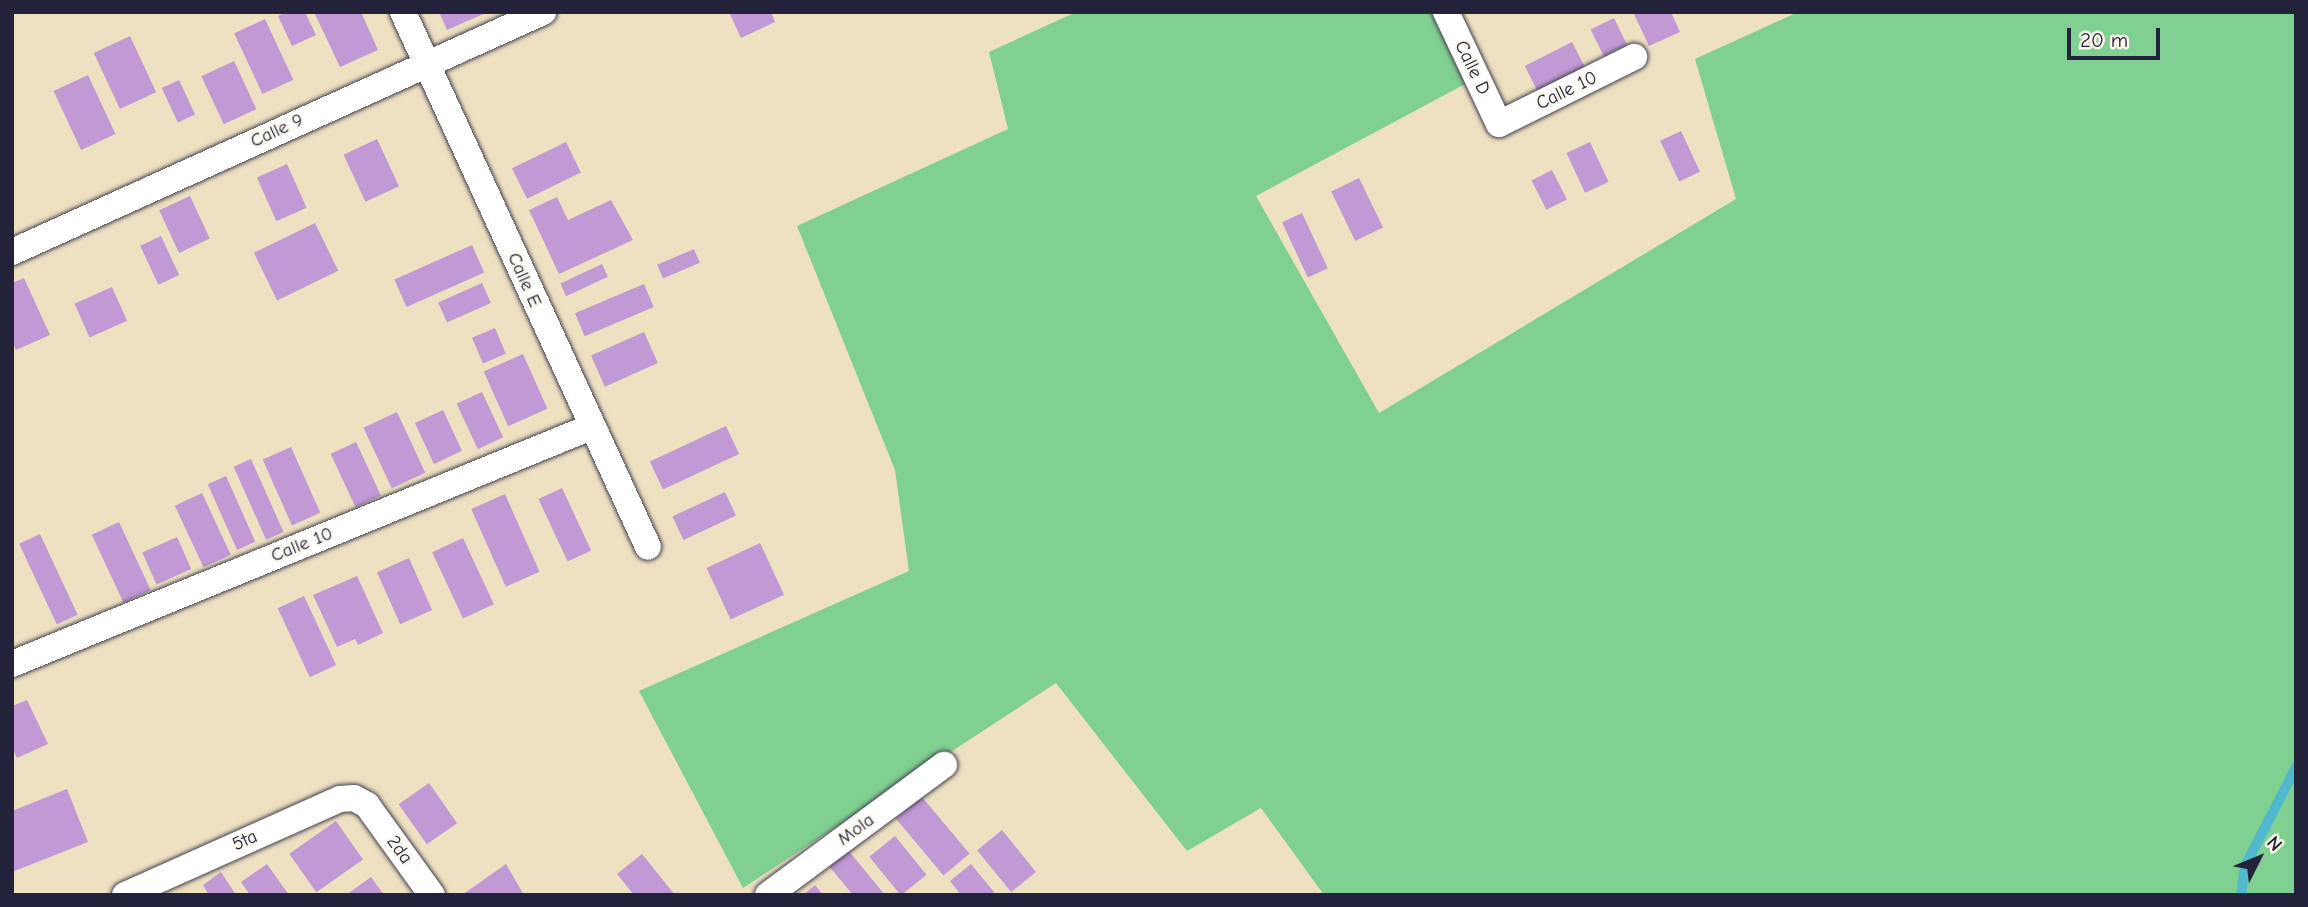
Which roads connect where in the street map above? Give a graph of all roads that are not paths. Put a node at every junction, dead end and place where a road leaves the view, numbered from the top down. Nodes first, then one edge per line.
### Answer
1 (403, 12) edge
2 (543, 12) edge
3 (1446, 12) edge
4 (1634, 57) dead end
5 (426, 63) junction
6 (1499, 124) joint
7 (12, 251) edge
8 (591, 428) junction
9 (648, 547) dead end
10 (12, 663) edge
11 (944, 765) dead end
12 (366, 805) joint
13 (125, 895) edge
14 (432, 895) edge
15 (768, 895) edge

1 - 5 street, Calle E
2 - 5 street, Calle 9
3 - 6 street, Calle D
4 - 6 street, Calle 10
5 - 7 street, Calle 9
5 - 8 street, Calle E
8 - 9 street, Calle E
8 - 10 street, Calle 10
11 - 15 street, Mola
12 - 13 street, 5ta
12 - 14 street, 2da

